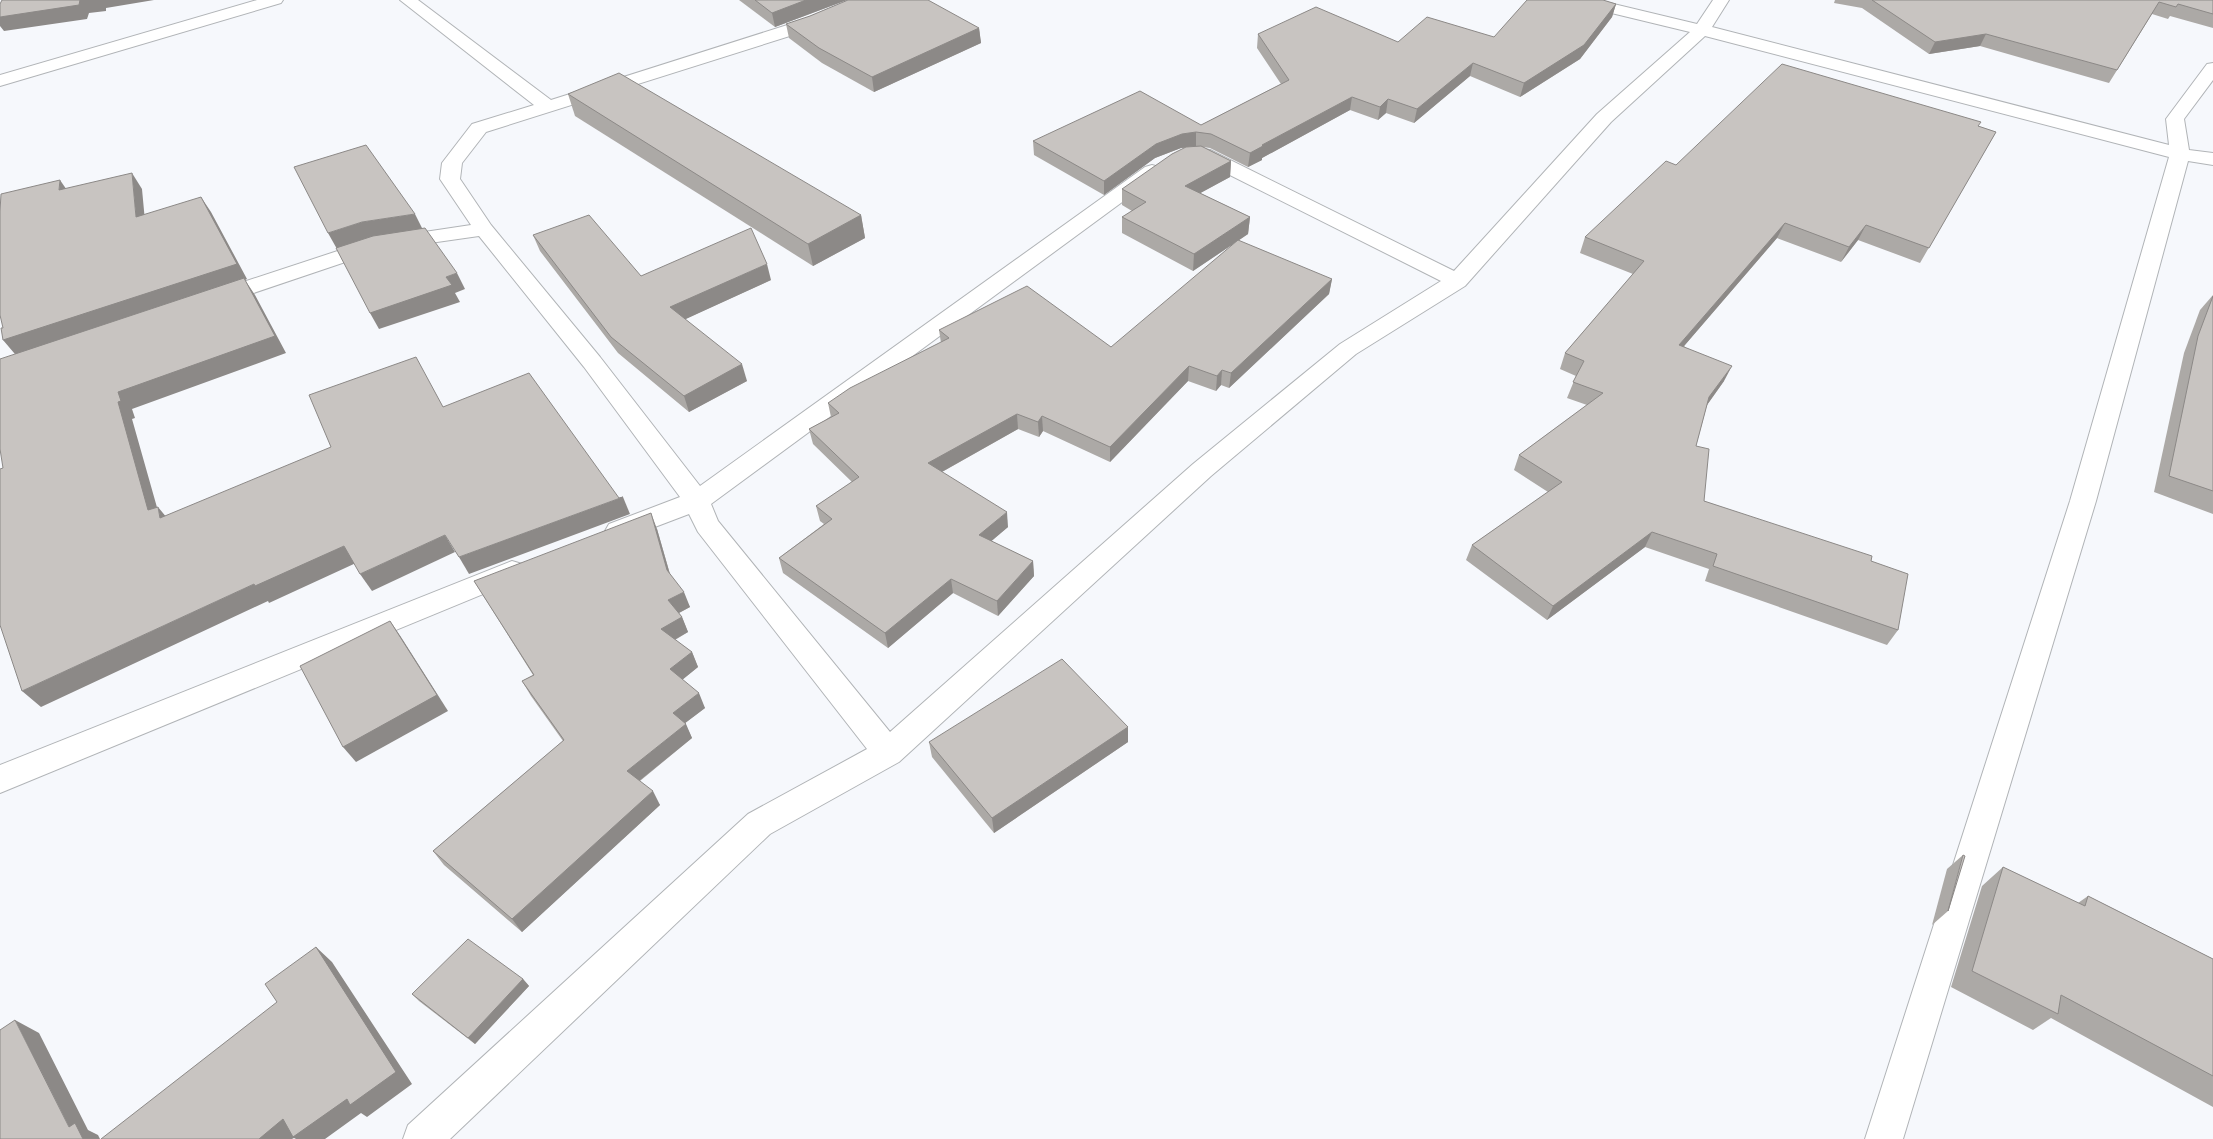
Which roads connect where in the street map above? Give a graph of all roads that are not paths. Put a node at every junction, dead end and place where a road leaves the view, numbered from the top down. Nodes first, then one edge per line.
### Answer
1 (275, 0) edge
2 (408, 0) edge
3 (866, 0) edge
4 (1576, 0) edge
5 (1720, 0) edge
6 (1702, 30) junction
7 (2213, 68) edge
8 (0, 81) edge
9 (549, 107) junction
10 (2180, 154) junction
11 (2213, 160) edge
12 (484, 229) junction
13 (1457, 281) junction
14 (198, 305) edge
15 (697, 501) junction
16 (595, 540) edge
17 (530, 564) edge
18 (888, 753) junction
19 (0, 779) edge
20 (422, 1139) edge
21 (1884, 1139) edge

1 - 8 street
2 - 9 street
3 - 9 street
4 - 6 street
5 - 6 street
6 - 10 street
6 - 13 street
7 - 10 street
9 - 12 street
10 - 11 street
10 - 21 street
12 - 14 street
12 - 15 street
13 - 15 street
13 - 18 street
15 - 16 street
15 - 18 street
17 - 19 street
18 - 20 street

